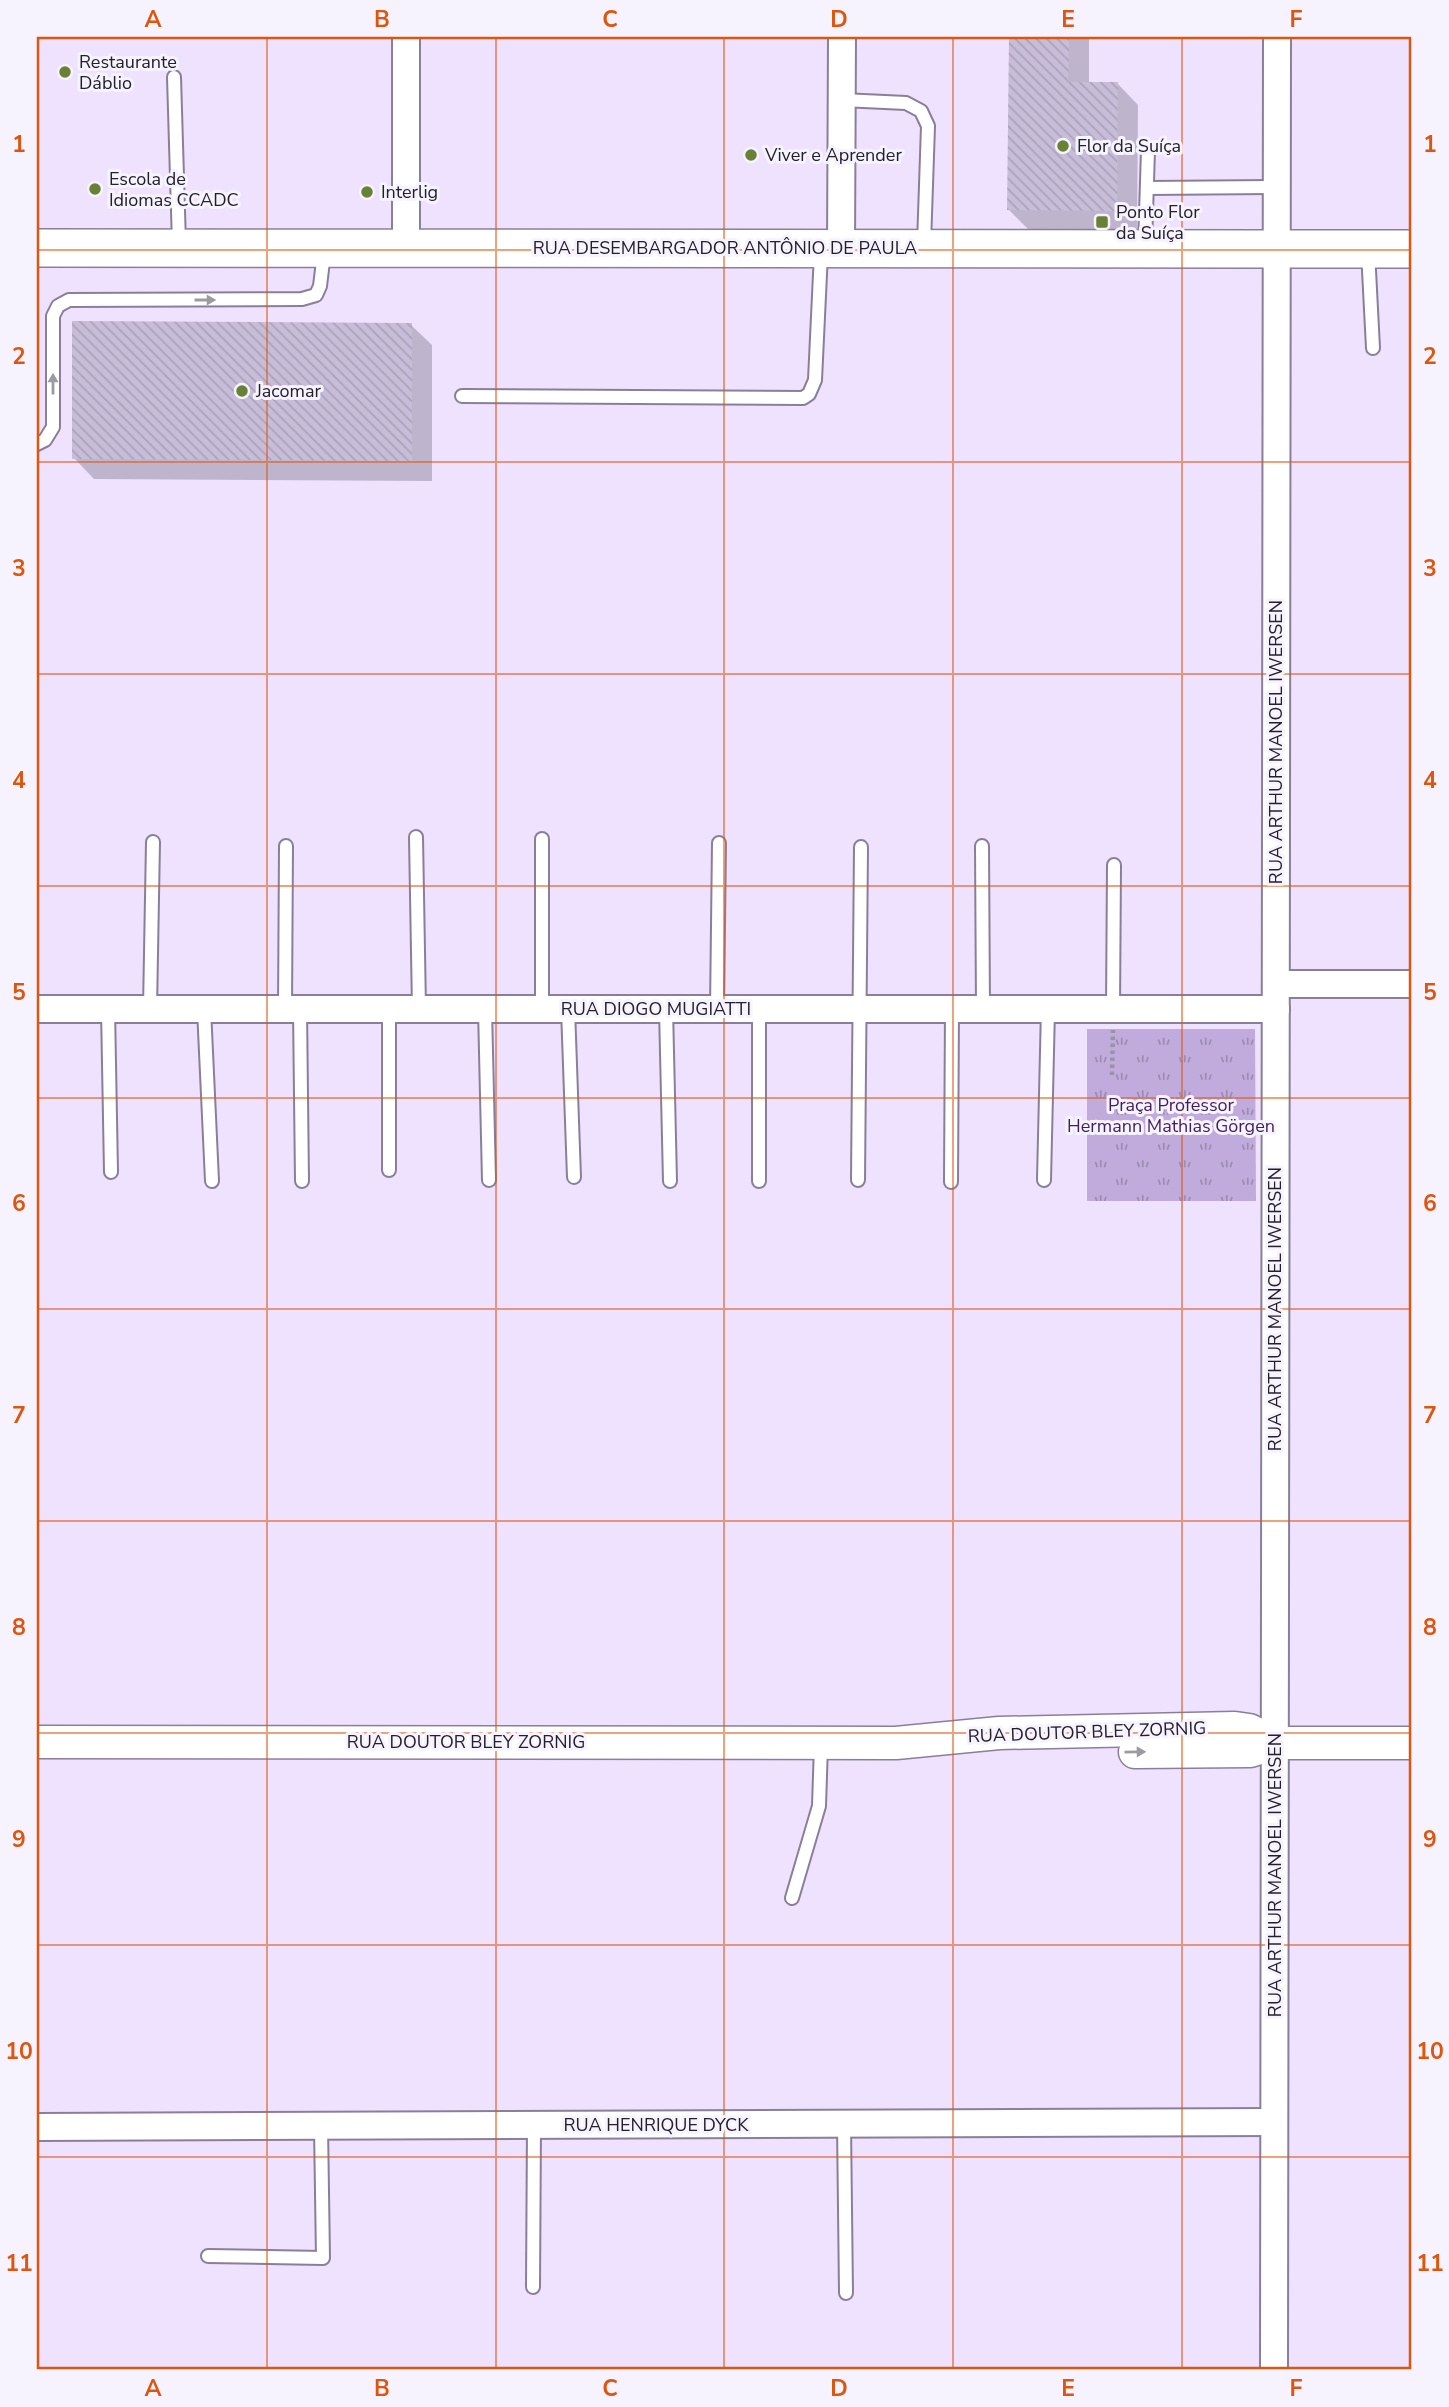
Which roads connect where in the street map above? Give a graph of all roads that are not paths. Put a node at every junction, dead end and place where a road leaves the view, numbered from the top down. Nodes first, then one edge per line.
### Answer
1 (406, 37) edge
2 (842, 37) edge
3 (1277, 37) edge
4 (174, 77) dead end
5 (842, 100) junction
6 (1148, 150) dead end
7 (1276, 187) junction
8 (1147, 188) junction
9 (37, 248) edge
10 (179, 248) junction
11 (324, 248) junction
12 (406, 248) junction
13 (924, 248) junction
14 (831, 249) junction
15 (1145, 249) junction
16 (1276, 249) junction
17 (1368, 249) junction
18 (1412, 249) edge
19 (1373, 348) dead end
20 (462, 396) dead end
21 (37, 444) edge
22 (416, 837) dead end
23 (542, 839) dead end
24 (153, 842) dead end
25 (719, 844) dead end
26 (286, 846) dead end
27 (982, 846) dead end
28 (861, 847) dead end
29 (1114, 865) dead end
30 (1412, 984) edge
31 (1276, 996) junction
32 (37, 1009) edge
33 (108, 1009) junction
34 (150, 1009) junction
35 (204, 1009) junction
36 (292, 1009) junction
37 (389, 1009) junction
38 (419, 1009) junction
39 (485, 1009) junction
40 (542, 1009) junction
41 (568, 1009) junction
42 (666, 1009) junction
43 (717, 1009) junction
44 (759, 1009) junction
45 (860, 1009) junction
46 (952, 1009) junction
47 (983, 1009) junction
48 (1048, 1009) junction
49 (1113, 1009) junction
50 (389, 1170) dead end
51 (111, 1172) dead end
52 (575, 1177) dead end
53 (489, 1180) dead end
54 (858, 1180) dead end
55 (1044, 1180) dead end
56 (212, 1181) dead end
57 (302, 1181) dead end
58 (670, 1181) dead end
59 (759, 1181) dead end
60 (951, 1182) dead end
61 (37, 1742) edge
62 (821, 1743) junction
63 (1275, 1743) junction
64 (1412, 1743) edge
65 (792, 1898) dead end
66 (1274, 2122) junction
67 (844, 2124) junction
68 (534, 2125) junction
69 (321, 2126) junction
70 (37, 2127) edge
71 (208, 2256) dead end
72 (533, 2287) dead end
73 (846, 2293) dead end
74 (1274, 2370) edge

1 - 12 street
2 - 5 street
3 - 7 street, RUA ARTHUR MANOEL IWERSEN
4 - 10 lane
5 - 13 lane
5 - 14 street
6 - 8 lane
7 - 8 lane
7 - 16 street, RUA ARTHUR MANOEL IWERSEN
8 - 15 lane
9 - 10 main road, RUA DESEMBARGADOR ANTÔNIO DE PAULA
10 - 11 main road, RUA DESEMBARGADOR ANTÔNIO DE PAULA
11 - 12 main road, RUA DESEMBARGADOR ANTÔNIO DE PAULA
21 -> 11 lane
12 - 14 main road, RUA DESEMBARGADOR ANTÔNIO DE PAULA
13 - 14 main road, RUA DESEMBARGADOR ANTÔNIO DE PAULA
13 - 15 main road, RUA DESEMBARGADOR ANTÔNIO DE PAULA
14 - 20 lane
15 - 16 main road, RUA DESEMBARGADOR ANTÔNIO DE PAULA
16 - 17 main road, RUA DESEMBARGADOR ANTÔNIO DE PAULA
16 - 31 street, RUA ARTHUR MANOEL IWERSEN
17 - 18 main road, RUA DESEMBARGADOR ANTÔNIO DE PAULA
17 - 19 lane
22 - 38 lane
23 - 40 lane
24 - 34 lane
25 - 43 lane
26 - 36 lane
27 - 47 lane
28 - 45 lane
29 - 49 lane
30 - 31 street, RUA DIOGO MUGIATTI
31 - 49 street, RUA DIOGO MUGIATTI
31 - 63 street, RUA ARTHUR MANOEL IWERSEN
32 - 33 street, RUA DIOGO MUGIATTI
33 - 34 street, RUA DIOGO MUGIATTI
33 - 51 lane
34 - 35 street, RUA DIOGO MUGIATTI
35 - 36 street, RUA DIOGO MUGIATTI
35 - 56 lane
36 - 37 street, RUA DIOGO MUGIATTI
36 - 57 lane
37 - 38 street, RUA DIOGO MUGIATTI
37 - 50 lane
38 - 39 street, RUA DIOGO MUGIATTI
39 - 40 street, RUA DIOGO MUGIATTI
39 - 53 lane
40 - 41 street, RUA DIOGO MUGIATTI
41 - 42 street, RUA DIOGO MUGIATTI
41 - 52 lane
42 - 43 street, RUA DIOGO MUGIATTI
42 - 58 lane
43 - 44 street, RUA DIOGO MUGIATTI
44 - 45 street, RUA DIOGO MUGIATTI
44 - 59 lane
45 - 46 street, RUA DIOGO MUGIATTI
45 - 54 lane
46 - 47 street, RUA DIOGO MUGIATTI
46 - 60 lane
47 - 48 street, RUA DIOGO MUGIATTI
48 - 49 street, RUA DIOGO MUGIATTI
48 - 55 lane
61 - 62 street, RUA DOUTOR BLEY ZORNIG
62 - 63 street, RUA DOUTOR BLEY ZORNIG
62 - 65 lane
63 - 64 street, RUA DOUTOR BLEY ZORNIG
63 - 66 street, RUA ARTHUR MANOEL IWERSEN
66 - 67 street, RUA HENRIQUE DYCK
66 - 74 street, RUA ARTHUR MANOEL IWERSEN
67 - 68 street, RUA HENRIQUE DYCK
67 - 73 lane
68 - 69 street, RUA HENRIQUE DYCK
68 - 72 lane
69 - 70 street, RUA HENRIQUE DYCK
69 - 71 lane

